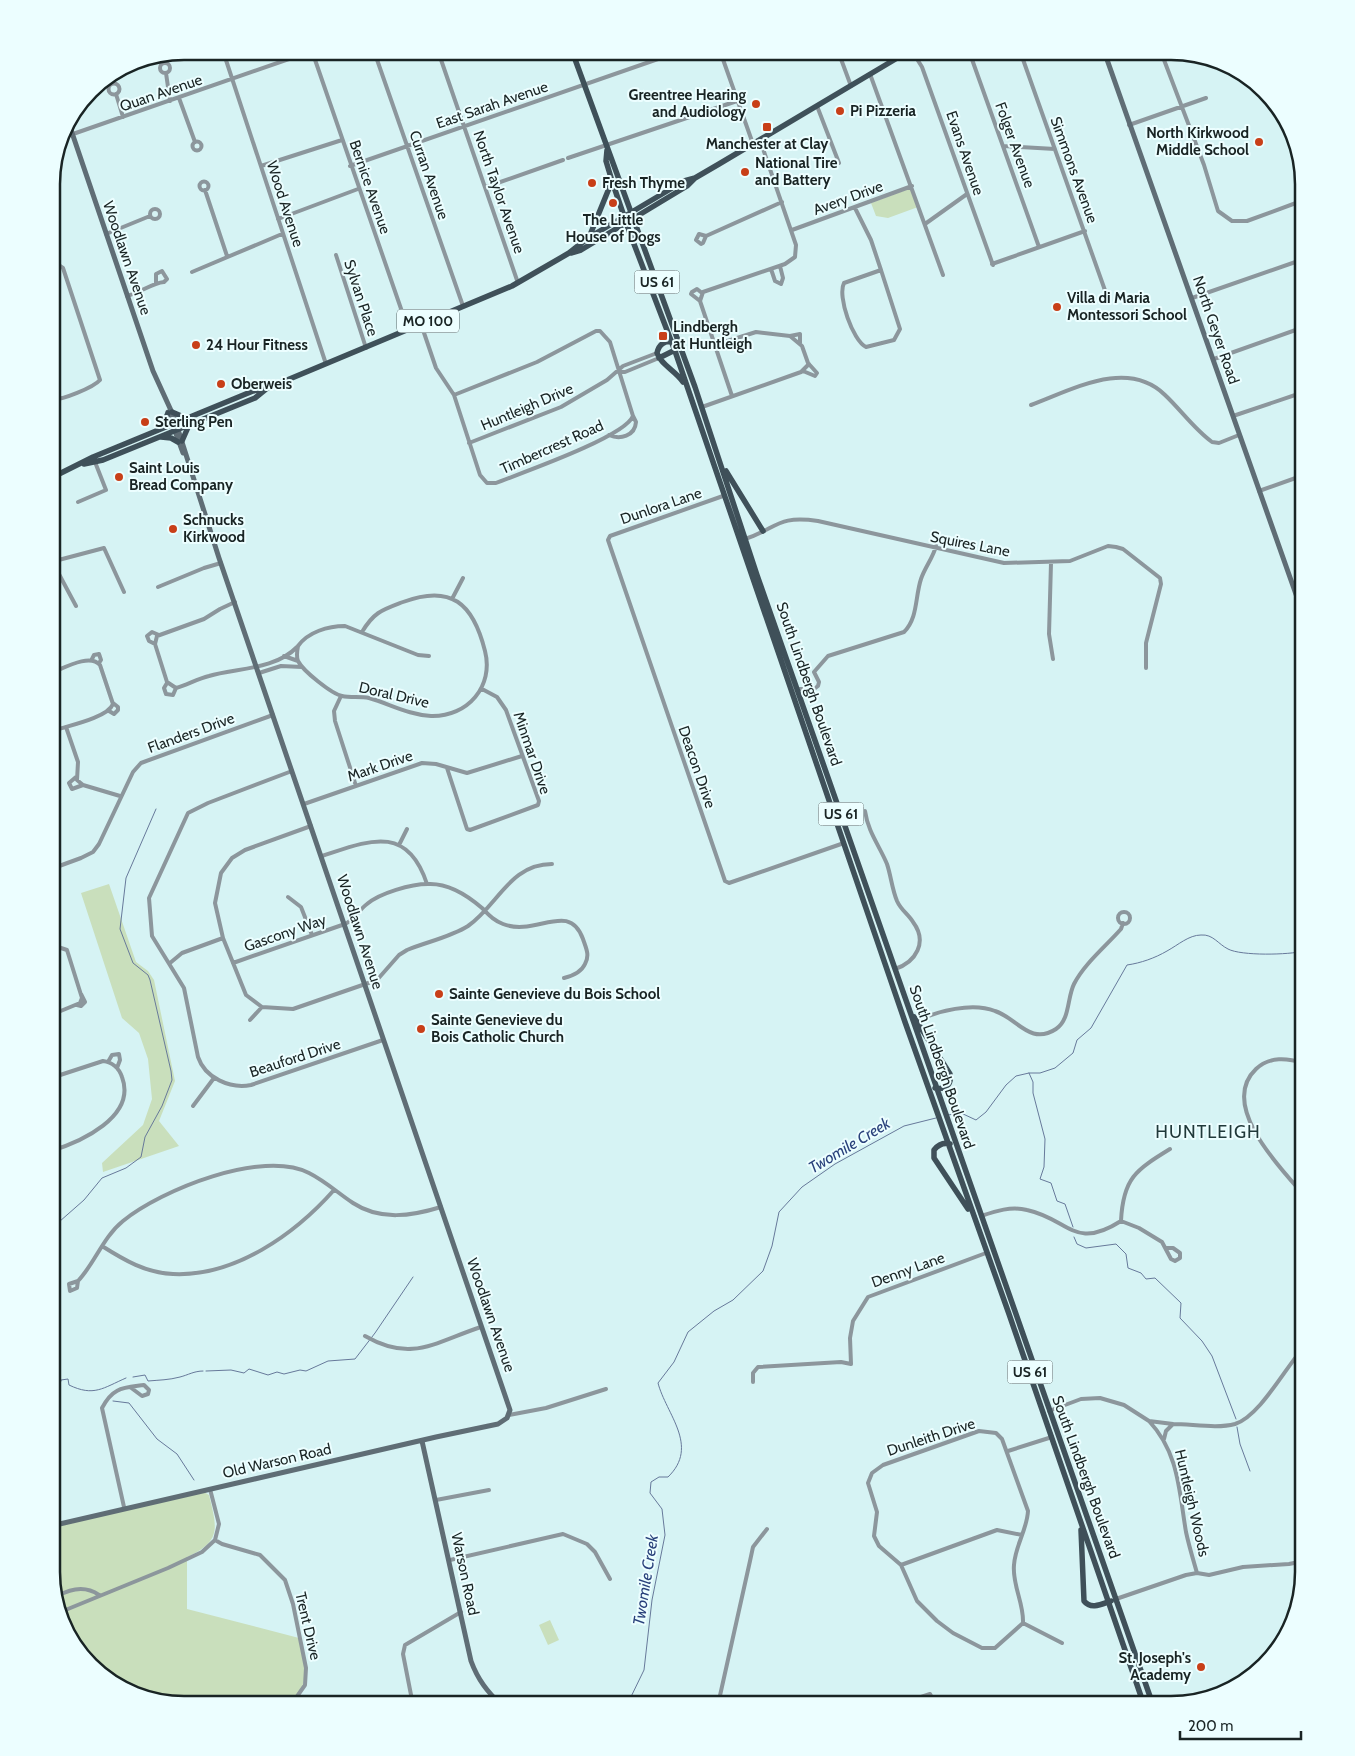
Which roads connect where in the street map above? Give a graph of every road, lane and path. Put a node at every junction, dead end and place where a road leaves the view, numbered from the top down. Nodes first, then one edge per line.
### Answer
1 (226, 60) edge
2 (288, 60) edge
3 (315, 60) edge
4 (377, 60) edge
5 (441, 60) edge
6 (575, 60) edge
7 (655, 60) edge
8 (723, 60) edge
9 (841, 60) edge
10 (895, 60) edge
11 (916, 60) edge
12 (972, 60) edge
13 (1023, 60) edge
14 (1107, 60) edge
15 (1165, 60) edge
16 (166, 73) dead end
17 (870, 74) junction
18 (233, 81) junction
19 (584, 85) junction
20 (850, 86) junction
21 (116, 94) dead end
22 (179, 98) junction
23 (1206, 98) dead end
24 (170, 101) junction
25 (737, 101) junction
26 (816, 106) junction
27 (1181, 107) junction
28 (123, 117) junction
29 (1130, 125) junction
30 (464, 126) junction
31 (72, 131) edge
32 (73, 134) junction
33 (342, 140) junction
34 (760, 140) junction
35 (195, 142) dead end
36 (753, 144) junction
37 (407, 146) junction
38 (1003, 146) junction
39 (606, 148) junction
40 (1055, 149) junction
41 (568, 158) dead end
42 (563, 160) dead end
43 (839, 163) dead end
44 (260, 166) junction
45 (350, 166) junction
46 (695, 178) junction
47 (612, 181) junction
48 (912, 186) junction
49 (486, 187) junction
50 (358, 189) junction
51 (205, 190) dead end
52 (967, 194) junction
53 (782, 202) junction
54 (1295, 203) edge
55 (855, 208) junction
56 (632, 211) junction
57 (150, 216) dead end
58 (624, 216) junction
59 (634, 218) junction
60 (278, 219) junction
61 (626, 223) junction
62 (925, 224) junction
63 (792, 230) junction
64 (1085, 231) junction
65 (106, 234) junction
66 (282, 234) junction
67 (706, 236) dead end
68 (588, 238) junction
69 (1039, 247) junction
70 (568, 253) junction
71 (336, 255) dead end
72 (227, 256) junction
73 (1295, 262) edge
74 (60, 266) edge
75 (780, 266) junction
76 (771, 269) junction
77 (881, 270) junction
78 (192, 272) dead end
79 (943, 275) dead end
80 (156, 283) dead end
81 (518, 283) junction
82 (702, 293) junction
83 (127, 296) junction
84 (1107, 296) dead end
85 (1192, 298) junction
86 (700, 301) junction
87 (464, 306) junction
88 (421, 324) junction
89 (408, 329) junction
90 (1295, 330) edge
91 (671, 342) junction
92 (680, 345) junction
93 (715, 346) junction
94 (366, 348) junction
95 (674, 351) junction
96 (658, 356) junction
97 (1214, 359) junction
98 (326, 364) junction
99 (809, 364) junction
100 (803, 371) junction
101 (618, 372) junction
102 (688, 389) junction
103 (454, 395) junction
104 (1295, 395) edge
105 (732, 396) junction
106 (60, 400) edge
107 (1031, 404) dead end
108 (702, 407) junction
109 (170, 413) junction
110 (634, 416) junction
111 (1233, 416) junction
112 (189, 421) junction
113 (175, 427) junction
114 (161, 429) junction
115 (1239, 434) junction
116 (608, 435) junction
117 (159, 437) junction
118 (180, 441) junction
119 (469, 443) junction
120 (719, 460) junction
121 (95, 462) junction
122 (79, 465) junction
123 (60, 474) edge
124 (1295, 478) edge
125 (1258, 491) junction
126 (723, 496) junction
127 (78, 502) dead end
128 (763, 531) junction
129 (745, 539) junction
130 (608, 540) joint
131 (738, 542) junction
132 (936, 546) junction
133 (60, 560) edge
134 (221, 563) junction
135 (1051, 563) junction
136 (60, 577) edge
137 (463, 578) dead end
138 (158, 587) dead end
139 (124, 592) dead end
140 (1295, 592) edge
141 (452, 599) junction
142 (235, 602) junction
143 (76, 606) dead end
144 (362, 632) junction
145 (159, 635) junction
146 (155, 644) junction
147 (298, 646) junction
148 (284, 656) junction
149 (429, 656) dead end
150 (1052, 659) dead end
151 (298, 661) junction
152 (257, 667) junction
153 (302, 667) junction
154 (1146, 668) dead end
155 (60, 671) edge
156 (259, 673) junction
157 (167, 683) junction
158 (176, 688) junction
159 (482, 688) junction
160 (797, 689) junction
161 (341, 696) junction
162 (273, 715) junction
163 (66, 727) junction
164 (60, 729) edge
165 (522, 756) junction
166 (447, 768) junction
167 (292, 771) junction
168 (76, 777) junction
169 (83, 785) junction
170 (356, 786) junction
171 (120, 796) junction
172 (304, 804) junction
173 (865, 811) dead end
174 (311, 826) junction
175 (407, 829) dead end
176 (844, 843) junction
177 (399, 845) junction
178 (322, 856) junction
179 (552, 864) dead end
180 (60, 865) edge
181 (427, 884) junction
182 (288, 897) dead end
183 (484, 910) junction
184 (1123, 923) dead end
185 (345, 924) junction
186 (312, 935) junction
187 (223, 938) junction
188 (60, 948) edge
189 (170, 963) junction
190 (233, 963) junction
191 (895, 969) junction
192 (564, 978) dead end
193 (365, 984) junction
194 (262, 1007) junction
195 (60, 1011) edge
196 (909, 1012) junction
197 (250, 1020) dead end
198 (916, 1021) junction
199 (383, 1040) junction
200 (1295, 1061) edge
201 (108, 1062) junction
202 (117, 1068) junction
203 (60, 1075) edge
204 (214, 1078) junction
205 (926, 1082) junction
206 (936, 1088) junction
207 (193, 1106) dead end
208 (947, 1143) junction
209 (60, 1148) edge
210 (958, 1149) junction
211 (1170, 1149) dead end
212 (1295, 1184) edge
213 (334, 1190) junction
214 (441, 1207) junction
215 (981, 1216) junction
216 (973, 1217) junction
217 (1121, 1221) junction
218 (102, 1246) junction
219 (1166, 1248) dead end
220 (986, 1253) junction
221 (78, 1281) dead end
222 (480, 1327) junction
223 (365, 1336) dead end
224 (1295, 1358) edge
225 (753, 1382) dead end
226 (130, 1387) dead end
227 (606, 1389) dead end
228 (1049, 1411) junction
229 (508, 1416) junction
230 (1149, 1421) junction
231 (1173, 1424) junction
232 (1052, 1437) junction
233 (1164, 1439) junction
234 (422, 1441) junction
235 (1008, 1452) junction
236 (210, 1489) junction
237 (488, 1490) dead end
238 (436, 1500) junction
239 (124, 1508) junction
240 (1080, 1520) junction
241 (60, 1524) edge
242 (767, 1528) dead end
243 (1022, 1535) junction
244 (215, 1540) junction
245 (450, 1560) junction
246 (1295, 1562) edge
247 (901, 1565) junction
248 (1197, 1573) junction
249 (610, 1579) dead end
250 (62, 1594) edge
251 (99, 1595) junction
252 (1116, 1599) junction
253 (1109, 1602) junction
254 (66, 1610) edge
255 (461, 1612) junction
256 (1023, 1623) junction
257 (1062, 1643) dead end
258 (298, 1696) edge
259 (411, 1696) edge
260 (492, 1696) edge
261 (719, 1696) edge
262 (1141, 1696) edge
263 (1150, 1696) edge

1 - 18 street, Wood Avenue
2 - 18 street, Quan Avenue
3 - 33 street, Bernice Avenue
4 - 37 street, Curran Avenue
5 - 30 street, North Taylor Avenue
6 - 19 main road, US 61
7 - 19 street, East Sarah Avenue
8 - 25 street
9 - 20 street
10 - 17 main road, MO 100
11 - 52 street, Evans Avenue
12 - 38 street, Folger Avenue
13 - 40 street, Simmons Avenue
14 - 29 street, North Geyer Road
15 - 27 street
16 - 24 street
17 - 20 main road, MO 100
17 - 48 street
18 - 22 street, Quan Avenue
18 - 44 street, Wood Avenue
19 - 30 street, East Sarah Avenue
19 - 39 main road, US 61
20 - 26 main road, MO 100
21 - 28 street
22 - 24 street, Quan Avenue
22 - 35 street
23 - 27 street
24 - 28 street, Quan Avenue
25 - 36 street
25 - 39 street
26 - 34 main road, MO 100
26 - 43 street
27 - 29 street
27 - 54 street
28 - 32 street, Quan Avenue
29 - 85 street, North Geyer Road
30 - 37 street, East Sarah Avenue
30 - 49 street, North Taylor Avenue
31 - 32 street, Woodlawn Avenue
32 - 65 street, Woodlawn Avenue
33 - 44 street
33 - 45 street, Bernice Avenue
34 - 36 main road, MO 100
34 - 53 street
36 - 46 main road, MO 100
37 - 45 street, East Sarah Avenue
37 - 87 street, Curran Avenue
38 - 40 street
38 - 69 street, Folger Avenue
39 - 41 street
39 - 47 main road, US 61
39 - 56 main road, US 61
40 - 64 street, Simmons Avenue
42 - 49 street
44 - 60 street, Wood Avenue
45 - 50 street, Bernice Avenue
46 - 56 main road, MO 100
46 - 59 main road, MO 100
47 - 58 main road, US 61
47 - 68 main road
48 - 55 street, Avery Drive
48 - 62 street
49 - 81 street, North Taylor Avenue
50 - 60 street
50 - 89 street, Bernice Avenue
51 - 72 street
52 - 62 street
52 - 69 street, Evans Avenue
53 - 63 street
53 - 67 street
55 - 63 street, Avery Drive
55 - 77 street
56 - 58 main road, MO 100
56 - 59 main road, US 61
57 - 65 street
58 - 61 main road, US 61
58 - 68 main road, MO 100
59 - 61 main road, MO 100
59 - 92 main road, US 61
60 - 66 street, Wood Avenue
61 - 70 main road, MO 100
61 - 91 main road, US 61
62 - 79 street
63 - 75 street
64 - 69 street
64 - 84 street, Simmons Avenue
65 - 83 street, Woodlawn Avenue
66 - 72 street
66 - 98 street, Wood Avenue
68 - 70 main road, MO 100
70 - 81 main road, MO 100
71 - 94 street, Sylvan Place
72 - 78 street
73 - 85 street
74 - 106 street
75 - 76 street
75 - 76 street
76 - 82 street
77 - 77 street
80 - 83 street
81 - 87 main road, MO 100
82 - 86 street
82 - 86 street
83 - 109 street, Woodlawn Avenue
85 - 97 street, North Geyer Road
86 - 93 street
87 - 88 main road, MO 100
88 - 89 main road, MO 100
88 - 103 street
89 - 94 main road, MO 100
90 - 97 street
91 - 92 main road
91 - 95 main road, US 61
91 - 96 main road
92 - 95 main road
92 - 108 main road, US 61
93 - 99 street
93 - 105 street
94 - 98 main road, MO 100
95 - 96 main road
95 - 102 main road, US 61
96 - 101 street, Huntleigh Drive
96 - 102 main road
97 - 111 street, North Geyer Road
98 - 112 main road, MO 100
99 - 100 street
99 - 100 street
100 - 105 street
101 - 103 street
101 - 110 street
101 - 119 street, Huntleigh Drive
102 - 126 main road, South Lindbergh Boulevard / US 61
103 - 119 street
104 - 111 street
105 - 108 street
107 - 115 street
108 - 120 main road, South Lindbergh Boulevard / US 61
109 - 112 main road
109 - 113 street, Woodlawn Avenue
109 - 114 main road
110 - 116 street, Timbercrest Road
110 - 116 street
111 - 115 street, North Geyer Road
112 - 113 main road, MO 100
112 - 118 main road
113 - 114 main road, MO 100
113 - 117 main road, MO 100
113 - 118 street, Woodlawn Avenue
114 - 122 main road, MO 100
115 - 125 street, North Geyer Road
116 - 119 street, Timbercrest Road
117 - 118 main road
117 - 121 main road, MO 100
118 - 134 street, Woodlawn Avenue
120 - 128 main road
120 - 129 main road, South Lindbergh Boulevard / US 61
121 - 122 main road, MO 100
121 - 127 street
122 - 123 main road, MO 100
124 - 125 street
125 - 140 street, North Geyer Road
126 - 130 street, Dunlora Lane
126 - 131 main road, South Lindbergh Boulevard / US 61
128 - 129 street, Squires Lane
128 - 132 street, Squires Lane
129 - 131 street, Squires Lane
129 - 160 main road, South Lindbergh Boulevard / US 61
130 - 176 street, Deacon Drive
131 - 176 main road, South Lindbergh Boulevard / US 61
132 - 135 street, Squires Lane
132 - 160 street
133 - 139 street
134 - 138 street
134 - 142 street, Woodlawn Avenue
135 - 150 street
135 - 154 street, Squires Lane
136 - 143 street
137 - 141 street
141 - 144 street
141 - 159 street
142 - 145 street
142 - 152 street, Woodlawn Avenue
144 - 147 street
144 - 149 street
145 - 146 street
145 - 146 street
146 - 157 street
147 - 148 street
147 - 151 street
148 - 151 street
148 - 152 street
151 - 153 street
152 - 156 street, Woodlawn Avenue
152 - 158 street
153 - 156 street
153 - 161 street, Doral Drive
155 - 163 street
156 - 162 street, Woodlawn Avenue
157 - 158 street
157 - 158 street
159 - 161 street, Doral Drive
159 - 165 street, Minmar Drive
160 - 191 main road, South Lindbergh Boulevard / US 61
161 - 170 street
162 - 167 street, Woodlawn Avenue
162 - 171 street, Flanders Drive
163 - 164 street
163 - 168 street
165 - 166 street, Mark Drive
165 - 166 street, Minmar Drive
166 - 170 street, Mark Drive
167 - 172 street, Woodlawn Avenue
167 - 189 street
168 - 169 street
168 - 169 street
169 - 171 street
170 - 172 street, Mark Drive
171 - 180 street, Flanders Drive
172 - 174 street, Woodlawn Avenue
173 - 191 street
174 - 178 street, Woodlawn Avenue
174 - 187 street
175 - 177 street
176 - 205 main road, South Lindbergh Boulevard / US 61
177 - 178 street
177 - 181 street
178 - 185 street, Woodlawn Avenue
179 - 183 street
181 - 183 street, Gascony Way
181 - 185 street, Gascony Way
182 - 186 street
183 - 192 street, Gascony Way
183 - 193 street
184 - 198 street
185 - 186 street, Gascony Way
185 - 193 street, Woodlawn Avenue
186 - 190 street, Gascony Way
187 - 189 street, Gascony Way
187 - 190 street
188 - 195 street
189 - 204 street
190 - 194 street
191 - 196 main road, South Lindbergh Boulevard / US 61
193 - 194 street
193 - 199 street, Woodlawn Avenue
194 - 197 street
196 - 198 main road
196 - 206 main road, South Lindbergh Boulevard / US 61
198 - 206 main road
199 - 204 street, Beauford Drive
199 - 214 street, Woodlawn Avenue
200 - 212 street
201 - 202 street
201 - 202 street
201 - 203 street
202 - 209 street
204 - 207 street
205 - 206 main road
205 - 208 main road, South Lindbergh Boulevard / US 61
206 - 210 main road, South Lindbergh Boulevard / US 61
208 - 210 main road
208 - 216 main road, South Lindbergh Boulevard / US 61
208 - 216 main road
210 - 215 main road, South Lindbergh Boulevard / US 61
211 - 217 street
213 - 214 street
213 - 218 street
213 - 218 street
214 - 222 street, Woodlawn Avenue
215 - 217 street
215 - 228 main road, South Lindbergh Boulevard / US 61
216 - 220 main road, South Lindbergh Boulevard / US 61
217 - 219 street
218 - 221 street
220 - 225 street, Denny Lane
220 - 232 main road, South Lindbergh Boulevard / US 61
222 - 223 street
222 - 229 street, Woodlawn Avenue
224 - 231 street, Huntleigh Woods
226 - 239 street
227 - 229 street
228 - 230 street, Huntleigh Woods
228 - 252 main road, South Lindbergh Boulevard / US 61
229 - 234 street, Old Warson Road
230 - 231 street, Huntleigh Woods
230 - 233 street, Huntleigh Woods
231 - 233 street, Huntleigh Woods
232 - 235 street
232 - 240 main road, South Lindbergh Boulevard / US 61
233 - 248 street, Huntleigh Woods
234 - 236 street, Old Warson Road
234 - 238 street, Warson Road
235 - 243 street, Dunleith Drive
235 - 247 street, Dunleith Drive
236 - 239 street, Old Warson Road
236 - 244 street
237 - 238 street
238 - 245 street, Warson Road
239 - 241 street, Old Warson Road
240 - 253 main road, South Lindbergh Boulevard / US 61
240 - 253 main road
242 - 261 street
243 - 247 street
243 - 256 street, Dunleith Drive
244 - 251 street
244 - 258 street, Trent Drive
245 - 249 street
245 - 255 street, Warson Road
246 - 248 street, Huntleigh Woods
247 - 256 street, Dunleith Drive
248 - 252 street, Huntleigh Woods
250 - 251 street
251 - 254 street
252 - 253 main road
252 - 263 main road, South Lindbergh Boulevard / US 61
253 - 262 main road, South Lindbergh Boulevard / US 61
255 - 259 street
255 - 260 street, Warson Road
256 - 257 street

